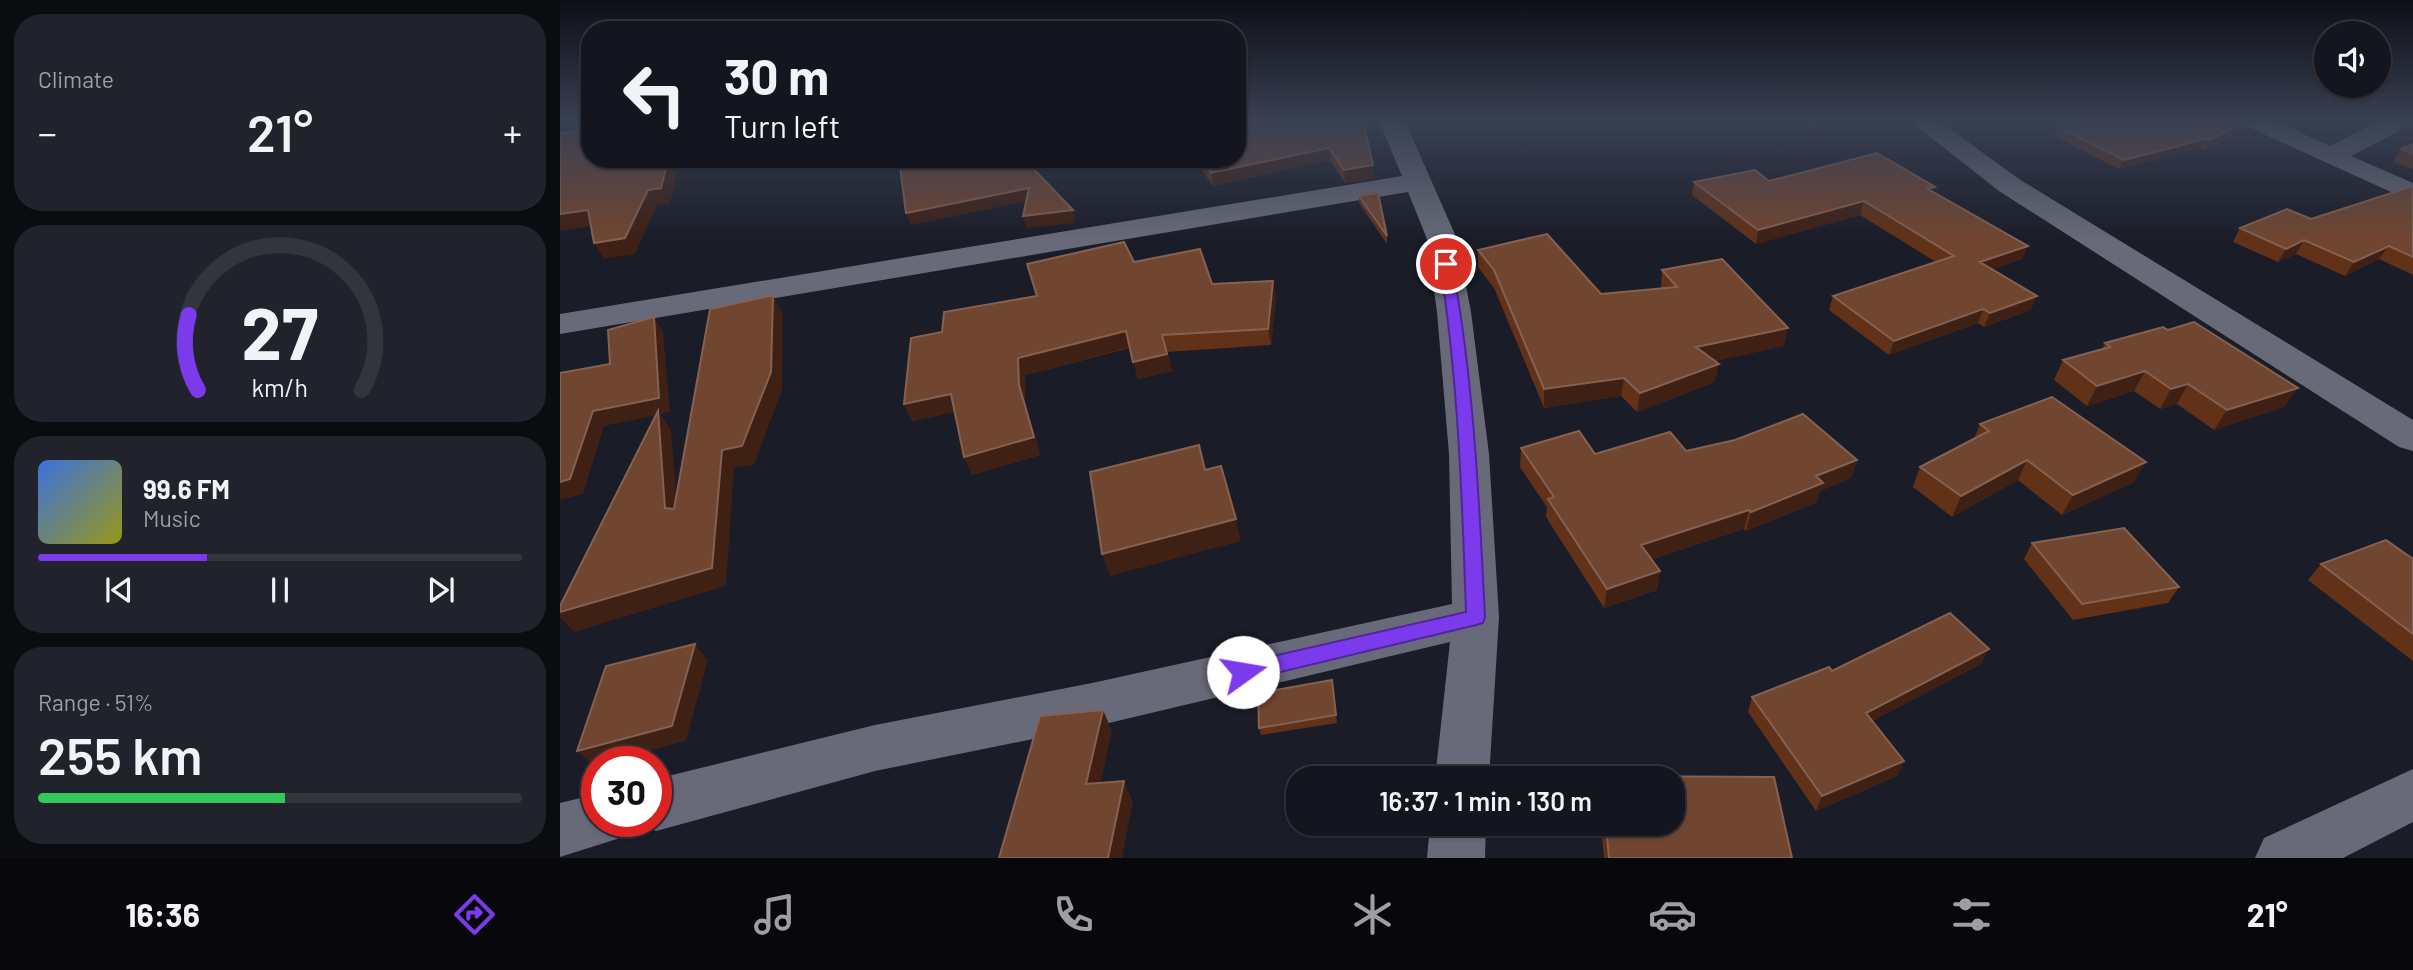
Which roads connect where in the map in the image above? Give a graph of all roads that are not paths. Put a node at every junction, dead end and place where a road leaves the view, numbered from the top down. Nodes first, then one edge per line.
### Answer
1 (1408, 161) edge
2 (1977, 161) edge
3 (2345, 161) edge
4 (1416, 182) junction
5 (2413, 194) edge
6 (560, 324) edge
7 (2413, 438) edge
8 (1476, 617) junction
9 (1463, 766) edge
10 (2413, 794) edge
11 (672, 801) edge
12 (581, 824) edge
13 (560, 830) edge
14 (1457, 836) edge
15 (1456, 858) edge
16 (2284, 858) edge

1 - 4 street
2 - 7 street
3 - 5 street
4 - 6 street
4 - 8 street
8 - 9 street
8 - 11 street
10 - 16 street
12 - 13 street
14 - 15 street

